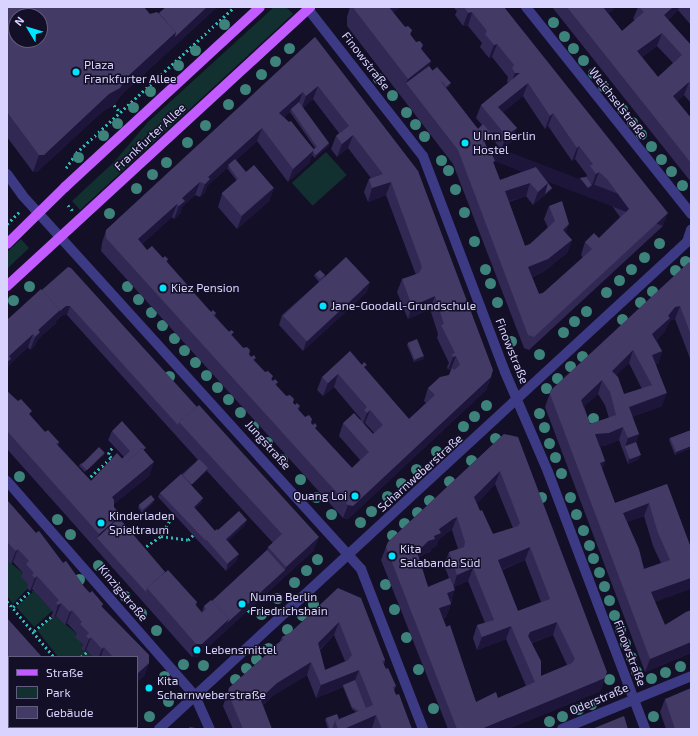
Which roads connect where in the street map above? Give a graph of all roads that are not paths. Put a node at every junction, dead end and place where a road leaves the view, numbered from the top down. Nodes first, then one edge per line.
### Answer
1 (260, 7) edge
2 (526, 7) edge
3 (309, 8) edge
4 (7, 174) edge
5 (39, 213) junction
6 (691, 214) edge
7 (691, 230) edge
8 (61, 236) junction
9 (7, 244) edge
10 (7, 286) edge
11 (518, 400) junction
12 (7, 481) edge
13 (350, 555) junction
14 (691, 676) edge
15 (195, 696) junction
16 (634, 699) junction
17 (159, 729) edge
18 (210, 729) edge
19 (423, 729) edge
20 (562, 729) edge
21 (645, 729) edge

1 - 5 main road, Frankfurter Allee
2 - 6 street, Weichselstraße
3 - 8 main road, Frankfurter Allee
3 - 11 street, Finowstraße
4 - 5 street, Jungstraße
5 - 8 street, Jungstraße
5 - 9 main road, Frankfurter Allee
7 - 11 street, Scharnweberstraße
8 - 10 main road, Frankfurter Allee
8 - 13 street, Jungstraße
11 - 13 street, Scharnweberstraße
11 - 16 street, Finowstraße
12 - 15 street, Kinzigstraße
13 - 15 street, Scharnweberstraße
13 - 19 street, Jungstraße
14 - 16 street, Oderstraße
15 - 17 street, Scharnweberstraße
15 - 18 street, Kinzigstraße
16 - 20 street, Oderstraße
16 - 21 street, Finowstraße

